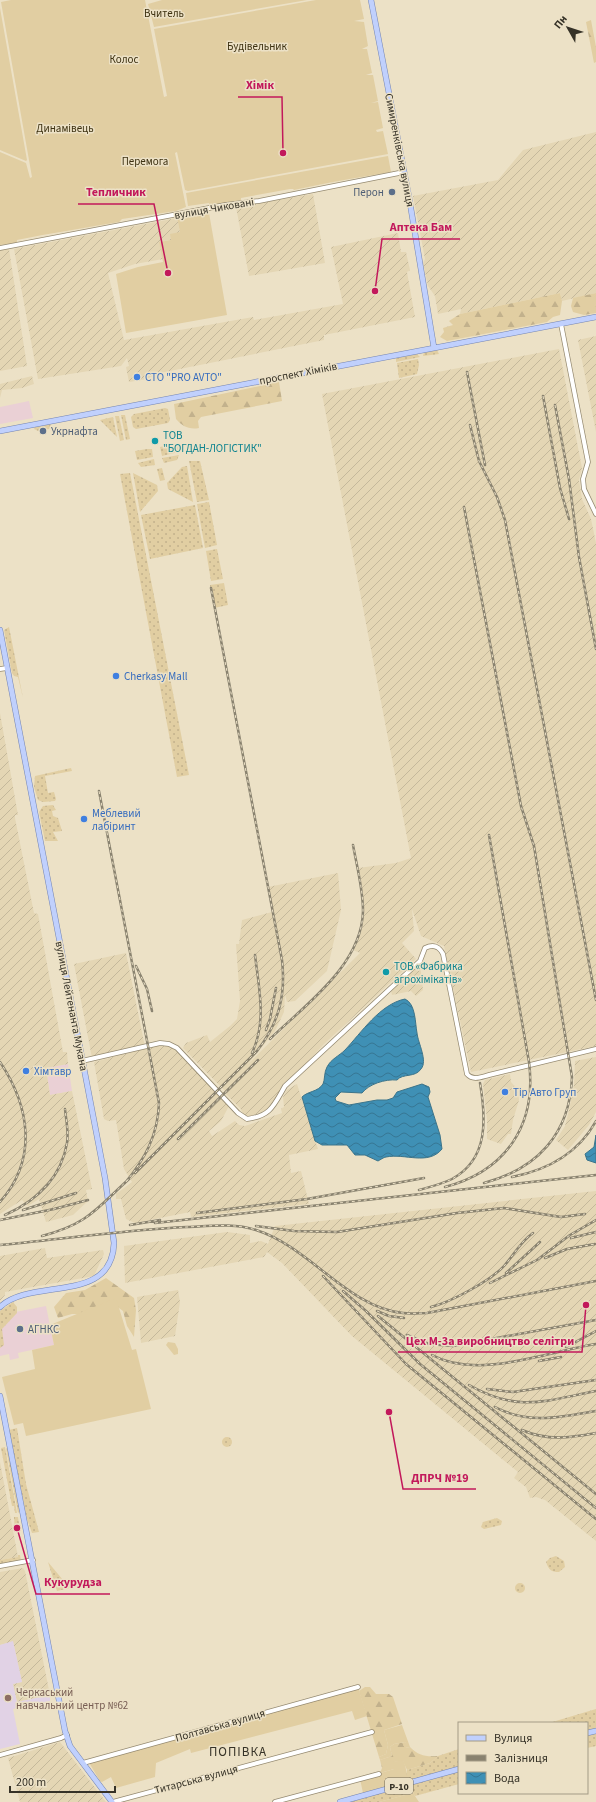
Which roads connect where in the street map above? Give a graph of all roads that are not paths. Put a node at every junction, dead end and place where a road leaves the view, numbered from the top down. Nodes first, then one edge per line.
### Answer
1 (371, 0) edge
2 (404, 172) junction
3 (0, 248) edge
4 (596, 317) edge
5 (561, 324) junction
6 (434, 348) junction
7 (0, 431) edge
8 (596, 514) edge
9 (0, 630) edge
10 (7, 668) junction
11 (0, 669) edge
12 (596, 1049) edge
13 (82, 1061) junction
14 (0, 1306) edge
15 (0, 1396) edge
16 (32, 1560) junction
17 (0, 1566) edge
18 (358, 1687) dead end
19 (372, 1732) dead end
20 (67, 1735) junction
21 (0, 1755) edge
22 (83, 1763) junction
23 (458, 1769) edge
24 (379, 1774) dead end
25 (291, 1800) edge
26 (112, 1802) edge
27 (275, 1802) edge
28 (340, 1802) edge

1 - 2 main road, Симиренківська вулиця
2 - 3 street, вулиця Чиковані
2 - 6 main road, Симиренківська вулиця
4 - 5 main road, проспект Хіміків
5 - 6 main road, проспект Хіміків
5 - 8 street
6 - 7 main road, проспект Хіміків
9 - 10 main road, вулиця Лейтенанта Мукана
10 - 11 street
10 - 13 main road, вулиця Лейтенанта Мукана
12 - 13 street
13 - 14 main road, вулиця Лейтенанта Мукана
15 - 16 main road
16 - 17 street
16 - 20 main road
18 - 22 street, Полтавська вулиця
19 - 26 street, Титарська вулиця
20 - 21 street
20 - 22 main road
22 - 26 main road
23 - 28 main road, Р-10
24 - 25 street
25 - 27 street

